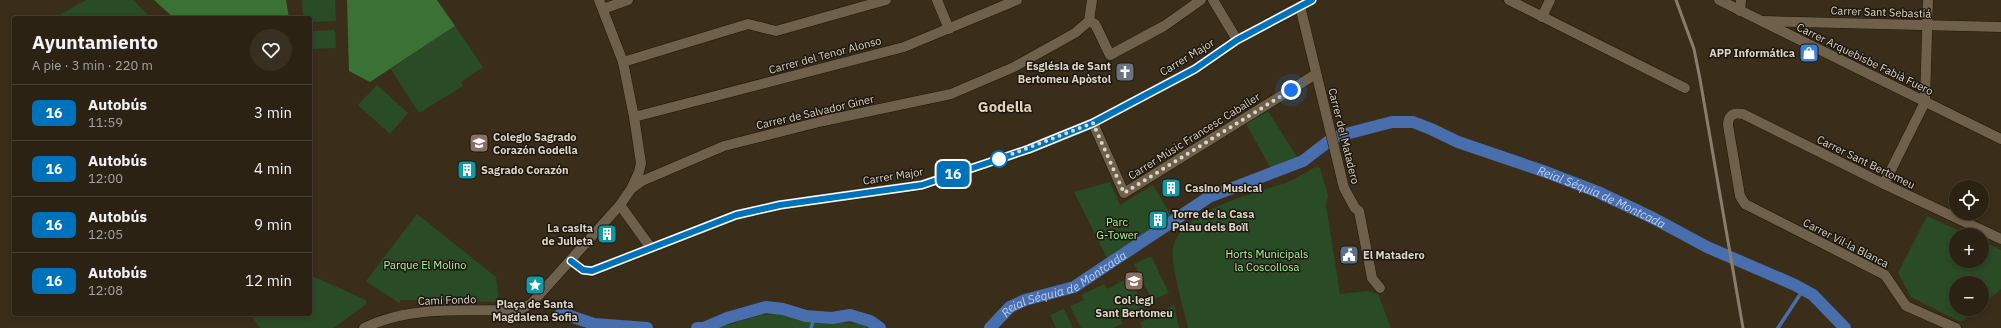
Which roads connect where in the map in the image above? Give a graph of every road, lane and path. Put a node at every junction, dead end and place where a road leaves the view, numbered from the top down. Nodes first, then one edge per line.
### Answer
1 (628, 0) edge
2 (886, 0) edge
3 (937, 0) edge
4 (1017, 0) edge
5 (1092, 0) edge
6 (1201, 0) edge
7 (1213, 0) edge
8 (1509, 0) edge
9 (1550, 0) edge
10 (1718, 0) edge
11 (1741, 0) edge
12 (1928, 0) edge
13 (1307, 2) edge
14 (601, 4) edge
15 (1740, 11) junction
16 (1542, 17) junction
17 (1089, 20) junction
18 (1760, 20) junction
19 (1928, 25) junction
20 (2001, 27) edge
21 (949, 29) junction
22 (1237, 40) junction
23 (623, 62) junction
24 (1316, 74) junction
25 (1685, 88) dead end
26 (1925, 102) junction
27 (634, 117) junction
28 (1093, 123) junction
29 (1728, 125) joint
30 (2001, 139) edge
31 (1884, 184) junction
32 (631, 189) junction
33 (620, 205) junction
34 (2001, 239) edge
35 (651, 248) junction
36 (571, 261) junction
37 (1380, 288) dead end
38 (364, 328) edge
39 (1956, 328) edge

1 - 14 street
2 - 23 street
3 - 21 street
4 - 21 street, Carrer del Tenor Alonso
5 - 17 street
6 - 17 street
7 - 22 street
8 - 16 street
9 - 16 street
10 - 15 street, Carrer Arquebisbe Fabià Fuero
11 - 15 street
12 - 19 street
13 - 22 street, Carrer Major
13 - 24 street, Carrer del Matadero
14 - 23 street
15 - 18 street, Carrer Arquebisbe Fabià Fuero
16 - 25 street
17 - 32 street, Carrer de Salvador Giner
18 - 19 street, Carrer Sant Sebastiá
18 - 26 street, Carrer Arquebisbe Fabià Fuero
19 - 20 street, Carrer Sant Sebastiá
19 - 26 street
21 - 27 street, Carrer del Tenor Alonso
22 - 28 street, Carrer Major
23 - 27 street
24 - 28 street, Carrer Músic Francesc Caballer
24 - 37 street, Carrer del Matadero
26 - 30 street, Carrer Arquebisbe Fabià Fuero
26 - 31 street
27 - 32 street
28 - 35 street, Carrer Major
29 - 31 street, Carrer Sant Bertomeu
29 - 39 street, Carrer Vil·la Blanca
31 - 34 street, Carrer Sant Bertomeu
32 - 33 street, Carrer de Salvador Giner
33 - 35 street
33 - 36 street, Carrer de Salvador Giner
35 - 36 street, Carrer Major
36 - 38 street, Camí Fondo

